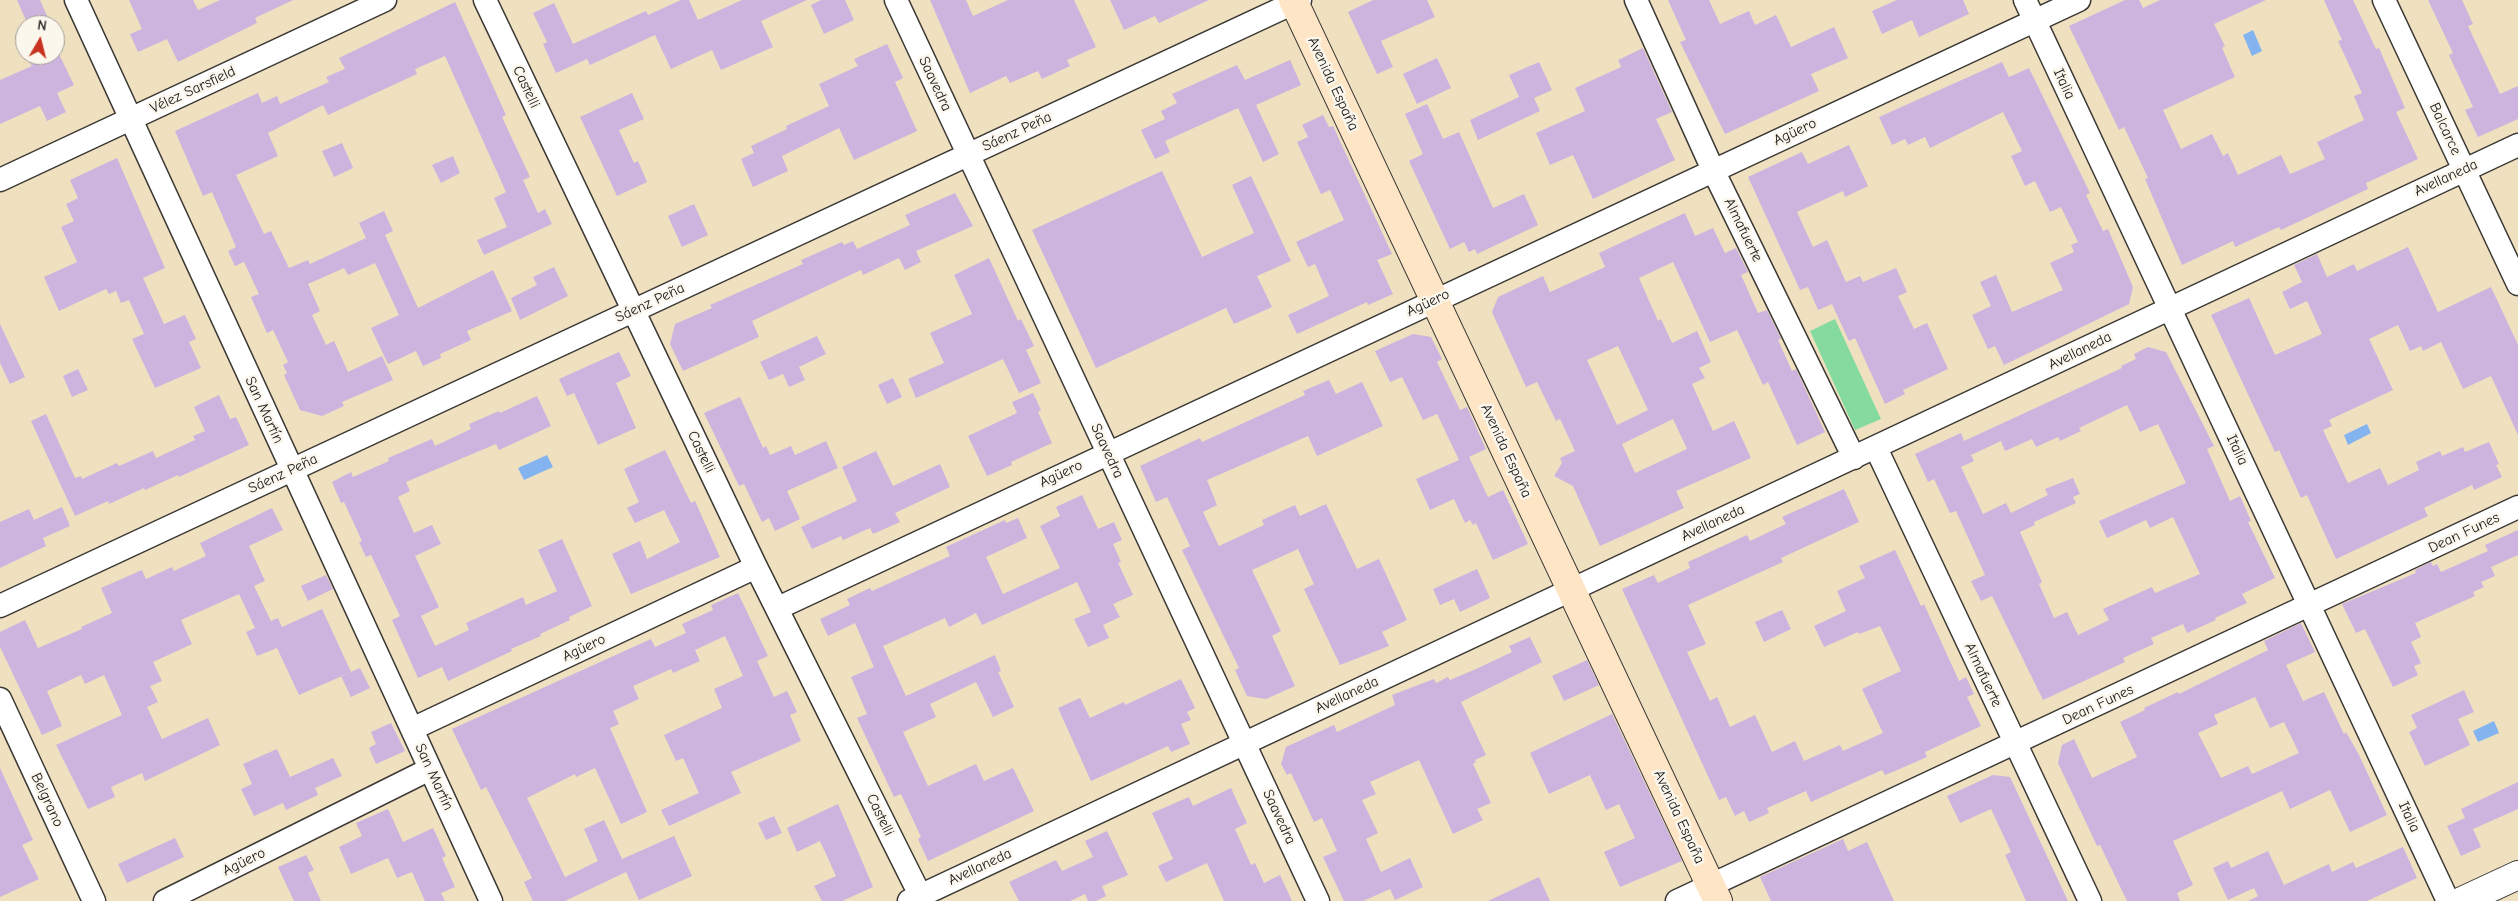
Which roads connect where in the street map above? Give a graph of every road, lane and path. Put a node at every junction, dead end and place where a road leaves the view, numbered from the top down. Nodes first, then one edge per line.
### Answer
1 (76, 0) edge
2 (385, 0) edge
3 (485, 0) edge
4 (896, 0) edge
5 (1636, 0) edge
6 (2025, 0) edge
7 (2079, 0) edge
8 (2384, 0) edge
9 (1296, 1) edge
10 (2034, 21) junction
11 (130, 119) junction
12 (2518, 145) edge
13 (968, 154) junction
14 (2464, 169) junction
15 (1714, 170) junction
16 (0, 180) edge
17 (2518, 284) edge
18 (1434, 300) junction
19 (2170, 308) junction
20 (632, 311) junction
21 (1876, 448) junction
22 (1108, 452) junction
23 (1854, 458) junction
24 (292, 470) junction
25 (2518, 508) edge
26 (756, 567) junction
27 (1571, 589) junction
28 (2309, 605) junction
29 (0, 606) edge
30 (778, 608) junction
31 (0, 699) edge
32 (412, 730) junction
33 (1244, 743) junction
34 (2016, 743) junction
35 (430, 769) junction
36 (2518, 875) edge
37 (1715, 893) edge
38 (917, 899) edge
39 (94, 901) edge
40 (165, 901) edge
41 (491, 901) edge
42 (1318, 901) edge
43 (1677, 901) edge
44 (2090, 901) edge
45 (2448, 901) edge
46 (2462, 901) edge

1 - 11 street, San Martín
2 - 11 street, Vélez Sarsfield
3 - 20 street, Castelli
4 - 13 street, Saavedra
5 - 15 street, Almafuerte
6 - 10 street, Italia
7 - 10 street, Agüero
8 - 14 street, Balcarce
9 - 13 street, Sáenz Peña
9 - 18 main road, Avenida España
10 - 15 street, Agüero
10 - 19 street, Italia
11 - 16 street, Vélez Sarsfield
11 - 24 street, San Martín
12 - 14 street, Avellaneda
13 - 20 street, Sáenz Peña
13 - 22 street, Saavedra
14 - 17 street, Balcarce
14 - 19 street, Avellaneda
15 - 18 street, Agüero
15 - 23 street, Almafuerte
18 - 22 street, Agüero
18 - 27 main road, Avenida España
19 - 21 street, Avellaneda
19 - 28 street, Italia
20 - 24 street, Sáenz Peña
20 - 26 street, Castelli
21 - 23 street, Avellaneda
21 - 34 street, Almafuerte
22 - 30 street, Agüero
22 - 33 street, Saavedra
23 - 27 street, Avellaneda
24 - 29 street, Sáenz Peña
24 - 32 street, San Martín
25 - 28 street, Dean Funes
26 - 30 street, Castelli
26 - 32 street, Agüero
27 - 33 street, Avellaneda
27 - 37 main road, Avenida España
28 - 34 street, Dean Funes
28 - 45 street, Italia
30 - 38 street, Castelli
31 - 39 street, Belgrano
32 - 35 street, San Martín
33 - 38 street, Avellaneda
33 - 42 street, Saavedra
34 - 37 street, Dean Funes
34 - 44 street, Almafuerte
35 - 40 street, Agüero
35 - 41 street, San Martín
36 - 46 street
37 - 43 street, Dean Funes

